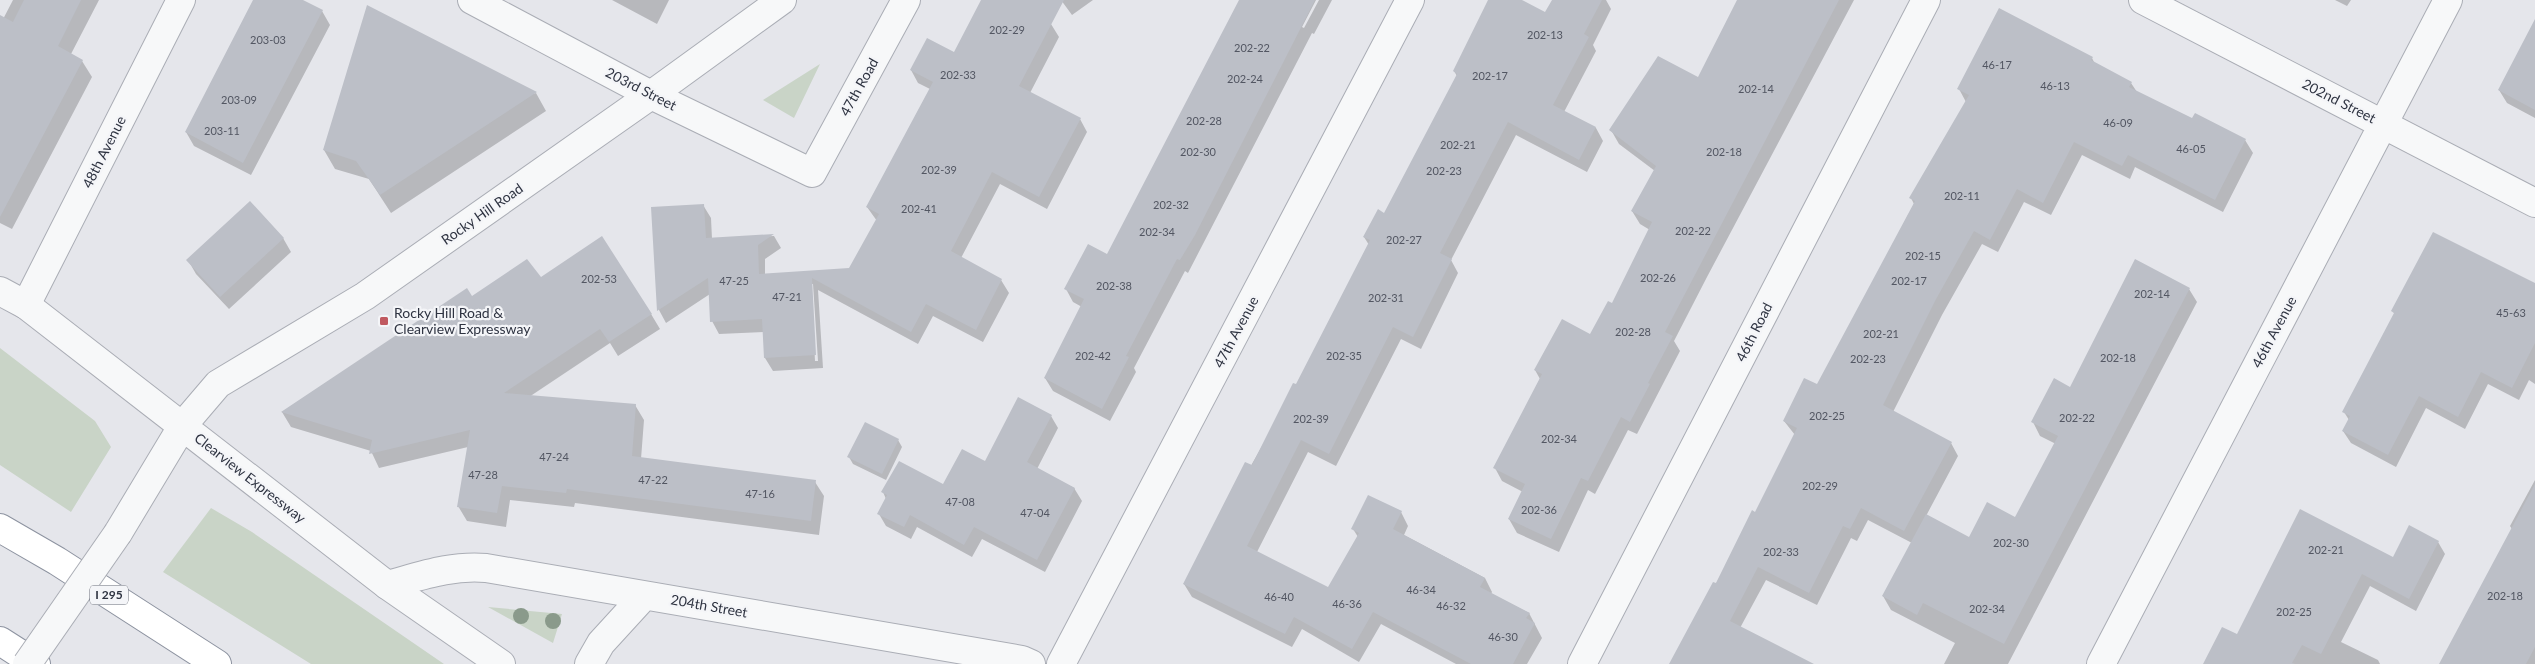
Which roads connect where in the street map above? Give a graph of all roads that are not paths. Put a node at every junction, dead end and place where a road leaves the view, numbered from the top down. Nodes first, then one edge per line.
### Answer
1 (181, 0) edge
2 (472, 0) edge
3 (782, 0) edge
4 (906, 0) edge
5 (1410, 0) edge
6 (1926, 0) edge
7 (2142, 0) edge
8 (2448, 0) edge
9 (652, 95) junction
10 (2383, 124) junction
11 (812, 173) joint
12 (2535, 203) edge
13 (0, 291) edge
14 (26, 305) junction
15 (184, 425) junction
16 (0, 528) edge
17 (387, 585) junction
18 (644, 596) junction
19 (0, 641) edge
20 (27, 664) edge
21 (36, 664) edge
22 (217, 664) edge
23 (501, 664) edge
24 (589, 664) edge
25 (1031, 664) edge
26 (1061, 664) edge
27 (1582, 664) edge
28 (2101, 664) edge

1 - 14 street, 48th Avenue
2 - 9 street, 203rd Street
3 - 9 street, Rocky Hill Road
4 - 11 street, 47th Road
5 - 26 street, 47th Avenue
6 - 27 street, 46th Road
7 - 10 street, 202nd Street
8 - 10 street, 46th Avenue
9 - 11 street, 203rd Street
9 - 15 street, Rocky Hill Road
10 - 12 street, 202nd Street
10 - 28 street, 46th Avenue
13 - 14 street, Clearview Expressway
14 - 15 street, Clearview Expressway
15 - 17 street, Clearview Expressway
15 - 20 street, bridge
16 - 22 highway, I 295
17 - 18 street, 204th Street
17 - 23 street, Clearview Expressway
18 - 24 street
18 - 25 street, 204th Street
19 - 21 highway

